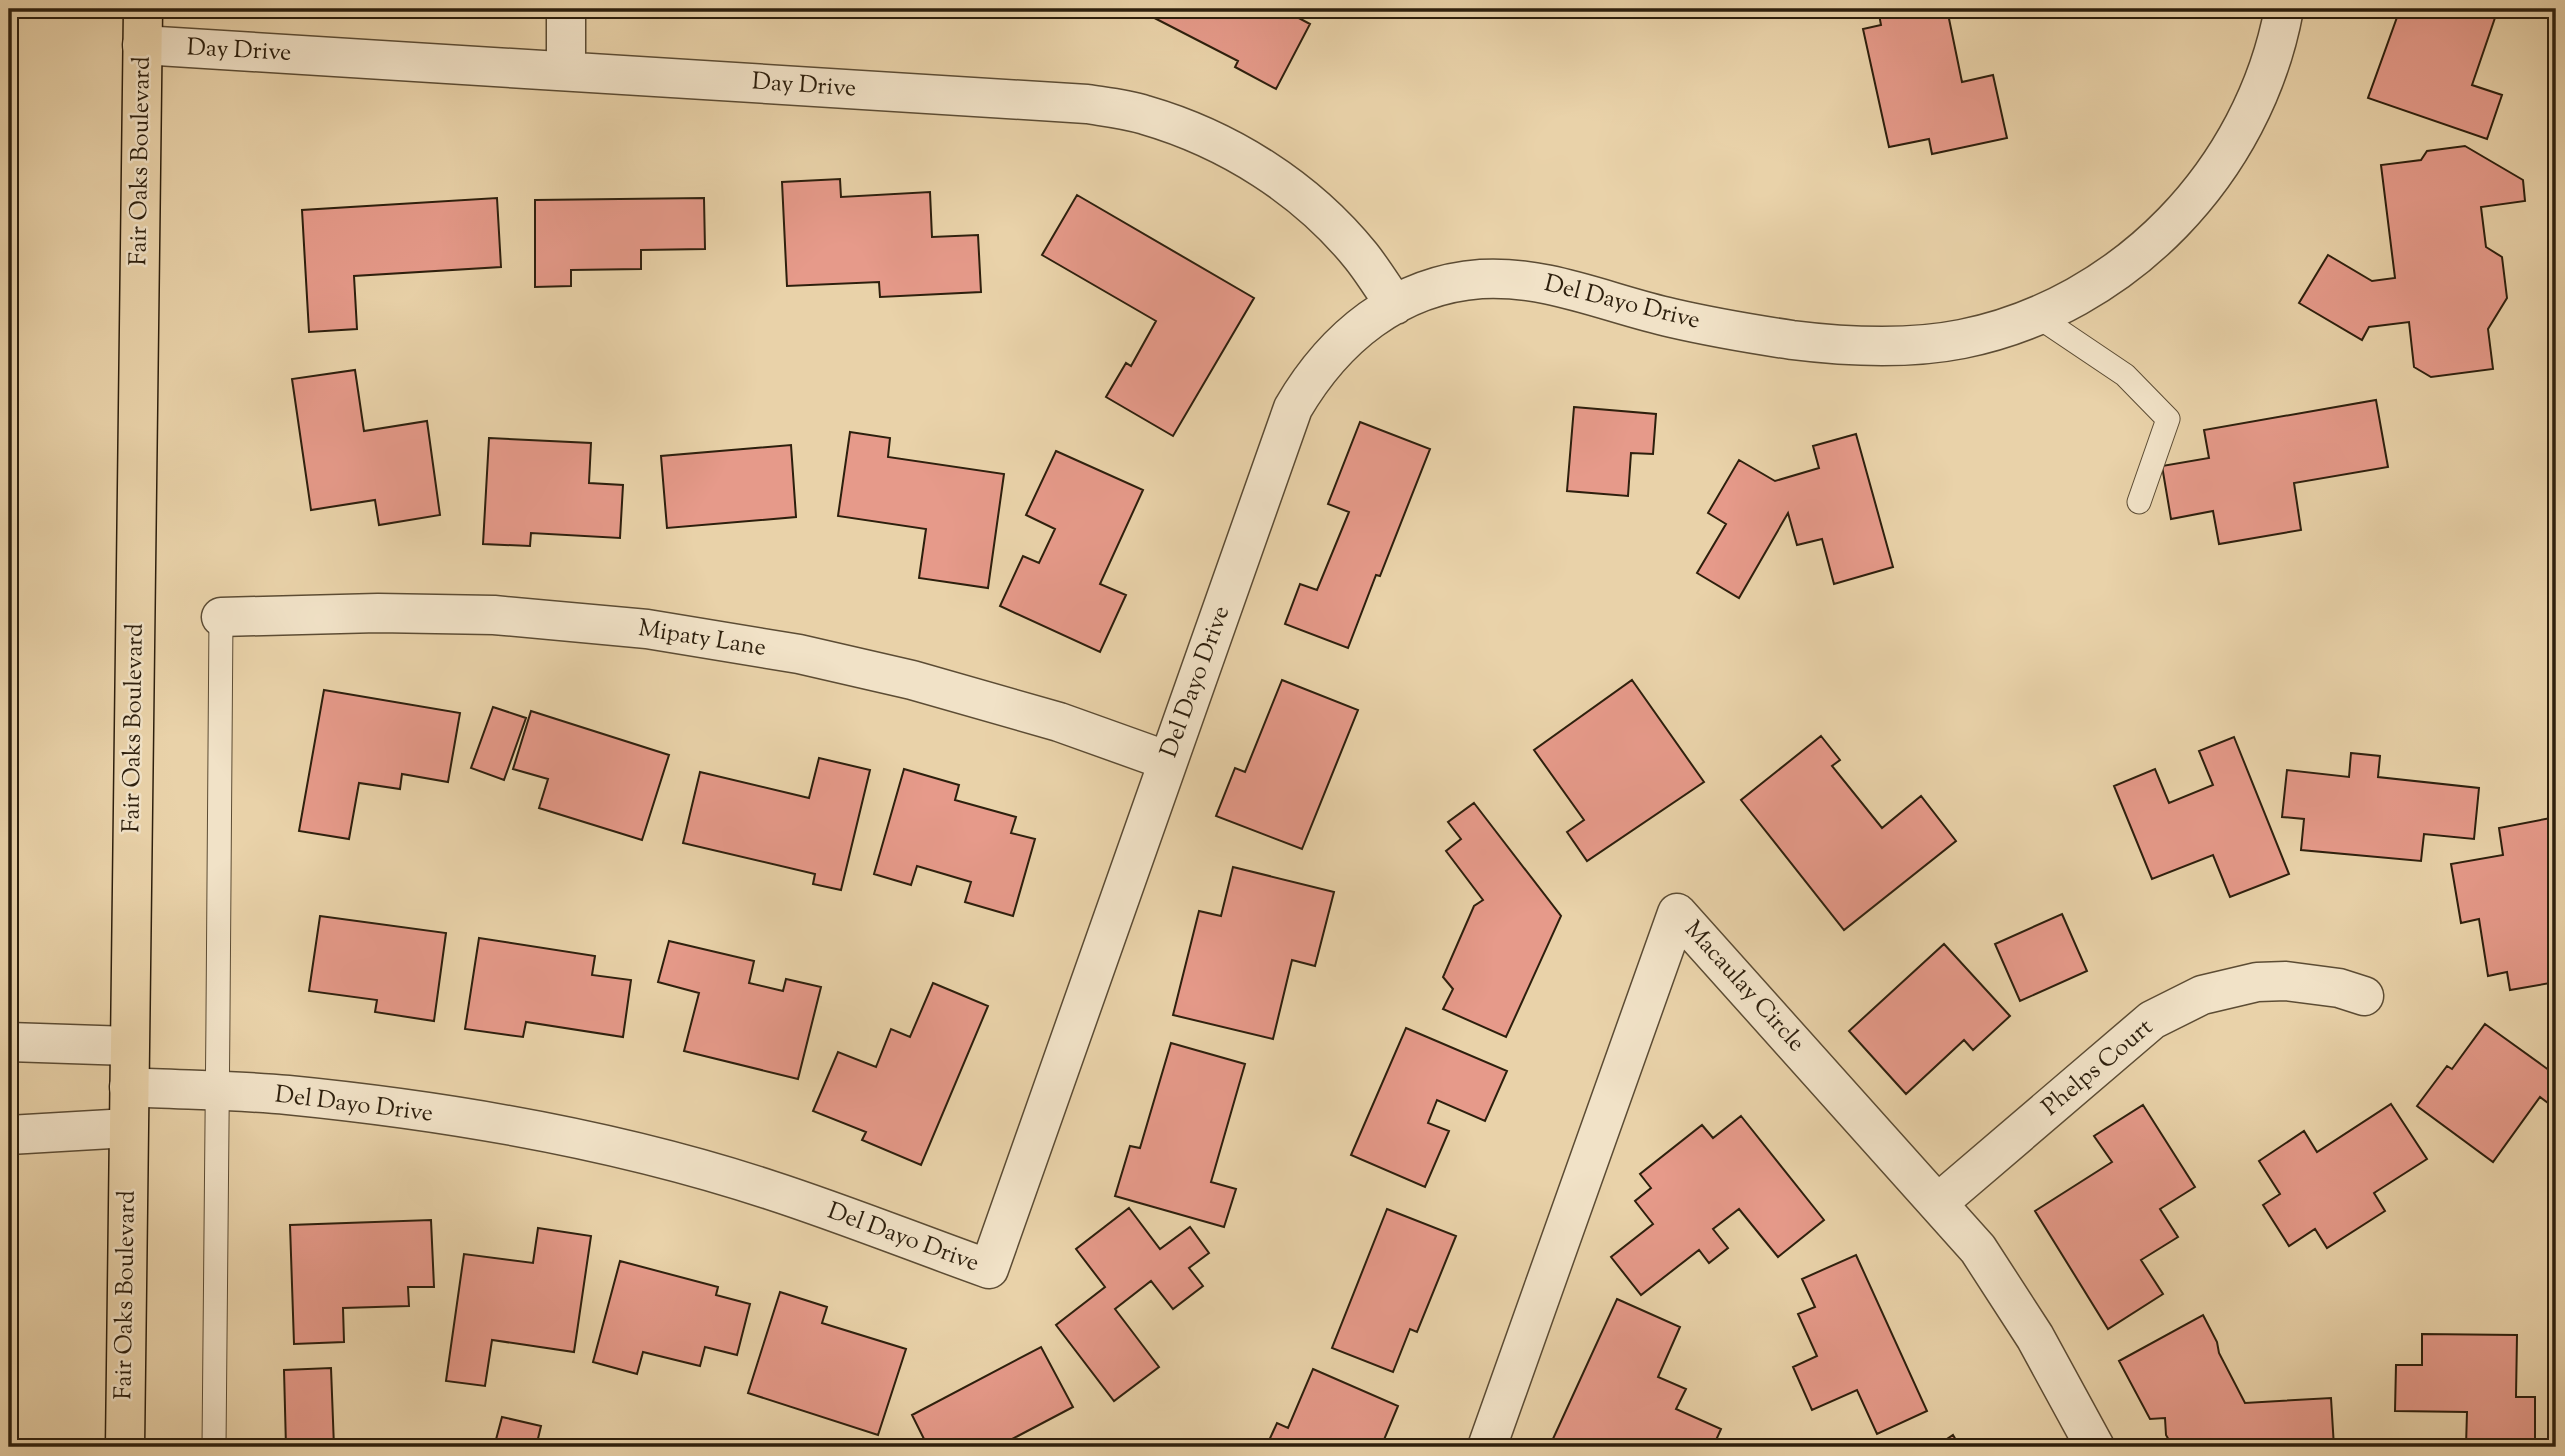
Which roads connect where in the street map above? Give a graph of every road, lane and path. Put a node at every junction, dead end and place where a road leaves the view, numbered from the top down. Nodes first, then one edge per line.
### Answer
1 (566, 9) edge
2 (2284, 9) edge
3 (143, 27) edge
4 (566, 71) junction
5 (1395, 305) junction
6 (2036, 315) junction
7 (2139, 502) dead end
8 (221, 617) joint
9 (1168, 761) junction
10 (2364, 996) dead end
11 (9, 1042) edge
12 (130, 1046) junction
13 (129, 1087) junction
14 (219, 1092) junction
15 (128, 1128) junction
16 (9, 1135) edge
17 (1938, 1203) junction
18 (125, 1447) edge
19 (214, 1447) edge
20 (1487, 1447) edge
21 (2095, 1447) edge

1 - 4 street
2 - 6 street, Del Dayo Drive
3 - 4 street, Day Drive
3 - 12 main road, Fair Oaks Boulevard
4 - 5 street, Day Drive
5 - 6 street, Del Dayo Drive
5 - 9 street, Del Dayo Drive
6 - 7 lane
8 - 9 street, Mipaty Lane
8 - 14 lane
9 - 14 street, Del Dayo Drive
10 - 17 street, Phelps Court
11 - 12 street
12 - 13 main road, Fair Oaks Boulevard
13 - 14 street, Del Dayo Drive
13 - 15 main road, Fair Oaks Boulevard
14 - 19 lane
15 - 16 street
15 - 18 main road, Fair Oaks Boulevard
17 - 20 street, Macaulay Circle
17 - 21 street, Macaulay Circle

